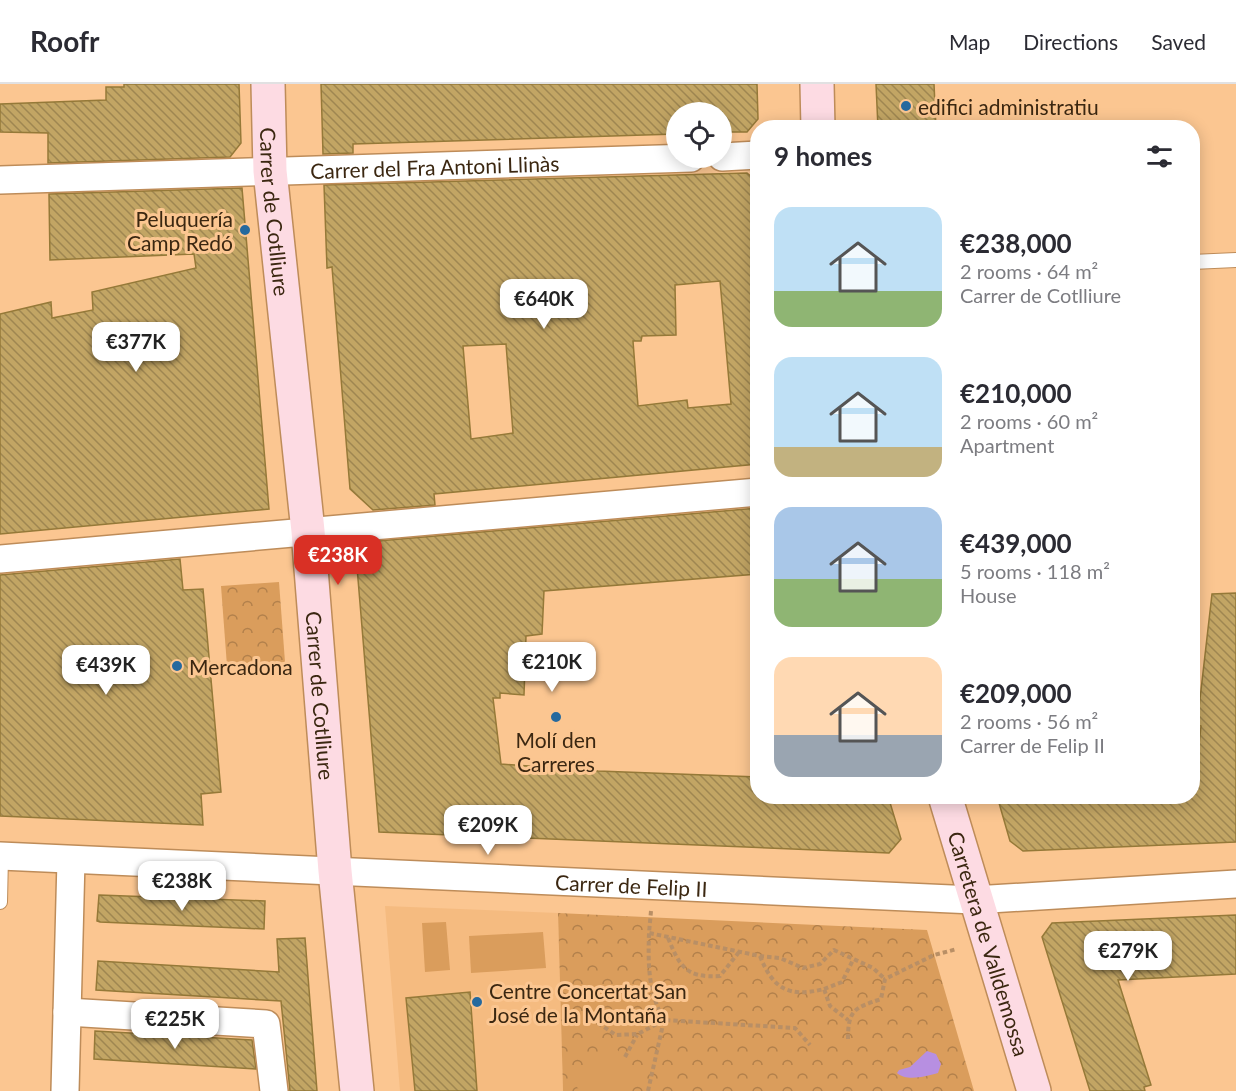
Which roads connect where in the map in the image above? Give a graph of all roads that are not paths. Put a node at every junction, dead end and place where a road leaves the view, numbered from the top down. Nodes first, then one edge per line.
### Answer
1 (268, 84) edge
2 (817, 84) edge
3 (818, 120) edge
4 (750, 155) edge
5 (732, 156) edge
6 (666, 159) edge
7 (270, 171) junction
8 (0, 180) edge
9 (1236, 260) edge
10 (1200, 262) edge
11 (750, 493) edge
12 (308, 531) junction
13 (0, 559) edge
14 (947, 804) edge
15 (1, 856) edge
16 (70, 860) junction
17 (335, 871) junction
18 (1236, 884) edge
19 (974, 900) junction
20 (0, 902) edge
21 (67, 1012) junction
22 (65, 1091) edge
23 (274, 1091) edge
24 (357, 1091) edge
25 (1034, 1091) edge

1 - 7 street, Carrer de Cotlliure
2 - 3 street
4 - 5 street
6 - 7 street, Carrer del Fra Antoni Llinàs
7 - 8 street, Carrer del Fra Antoni Llinàs
7 - 12 street, Carrer de Cotlliure
9 - 10 lane
11 - 12 street
12 - 13 street
12 - 17 street, Carrer de Cotlliure
14 - 19 street, Carretera de Valldemossa
15 - 16 street, Carrer de Felip II
15 - 20 lane
16 - 17 street, Carrer de Felip II
16 - 21 street
17 - 19 street, Carrer de Felip II
17 - 24 street, Carrer de Cotlliure
18 - 19 street, Carrer de Felip II
19 - 25 street, Carretera de Valldemossa
21 - 22 street
21 - 23 street

